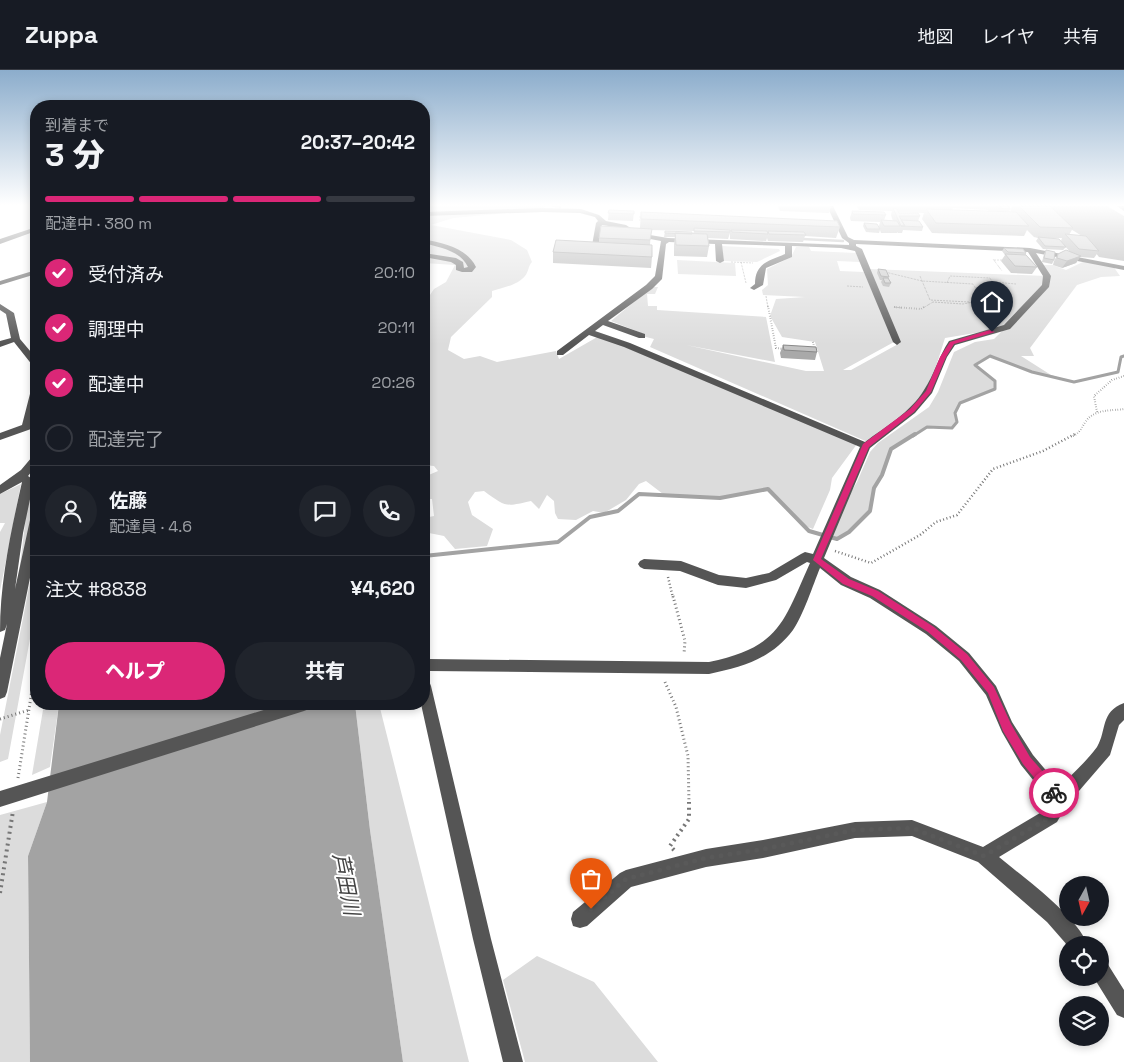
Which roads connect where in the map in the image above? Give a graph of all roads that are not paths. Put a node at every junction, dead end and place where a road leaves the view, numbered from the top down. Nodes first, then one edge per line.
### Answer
1 (456, 252) edge
2 (719, 252) edge
3 (789, 252) edge
4 (859, 252) edge
5 (1031, 252) edge
6 (1042, 252) edge
7 (652, 254) edge
8 (662, 254) joint
9 (430, 256) edge
10 (720, 261) dead end
11 (1124, 268) edge
12 (30, 274) edge
13 (0, 283) edge
14 (750, 286) road end
15 (0, 306) edge
16 (602, 322) junction
17 (588, 332) junction
18 (642, 336) dead end
19 (16, 339) junction
20 (897, 342) dead end
21 (0, 344) edge
22 (560, 353) dead end
23 (30, 356) edge
24 (30, 415) edge
25 (0, 437) edge
26 (866, 446) junction
27 (30, 466) edge
28 (21, 477) junction
29 (0, 490) edge
30 (30, 549) edge
31 (817, 560) junction
32 (644, 564) dead end
33 (0, 626) edge
34 (430, 666) edge
35 (0, 692) edge
36 (285, 710) edge
37 (429, 710) edge
38 (1124, 710) edge
39 (0, 799) edge
40 (1060, 800) junction
41 (984, 856) junction
42 (580, 918) dead end
43 (1072, 936) edge
44 (1109, 984) edge
45 (1124, 1008) edge
46 (513, 1062) edge

1 - 9 street
2 - 10 street
3 - 14 street
4 - 20 street
5 - 26 street
6 - 11 street
7 - 8 street
8 - 16 street
12 - 13 street
15 - 19 street
16 - 17 street
16 - 18 street
17 - 22 street
17 - 26 street
19 - 21 street
19 - 23 street
24 - 25 street
26 - 31 street
27 - 28 street
28 - 29 street
28 - 33 street
30 - 35 street
31 - 32 street
31 - 34 street
31 - 40 street
36 - 39 street
37 - 46 street
38 - 40 street
40 - 41 street
41 - 42 street
41 - 43 street
44 - 45 street

